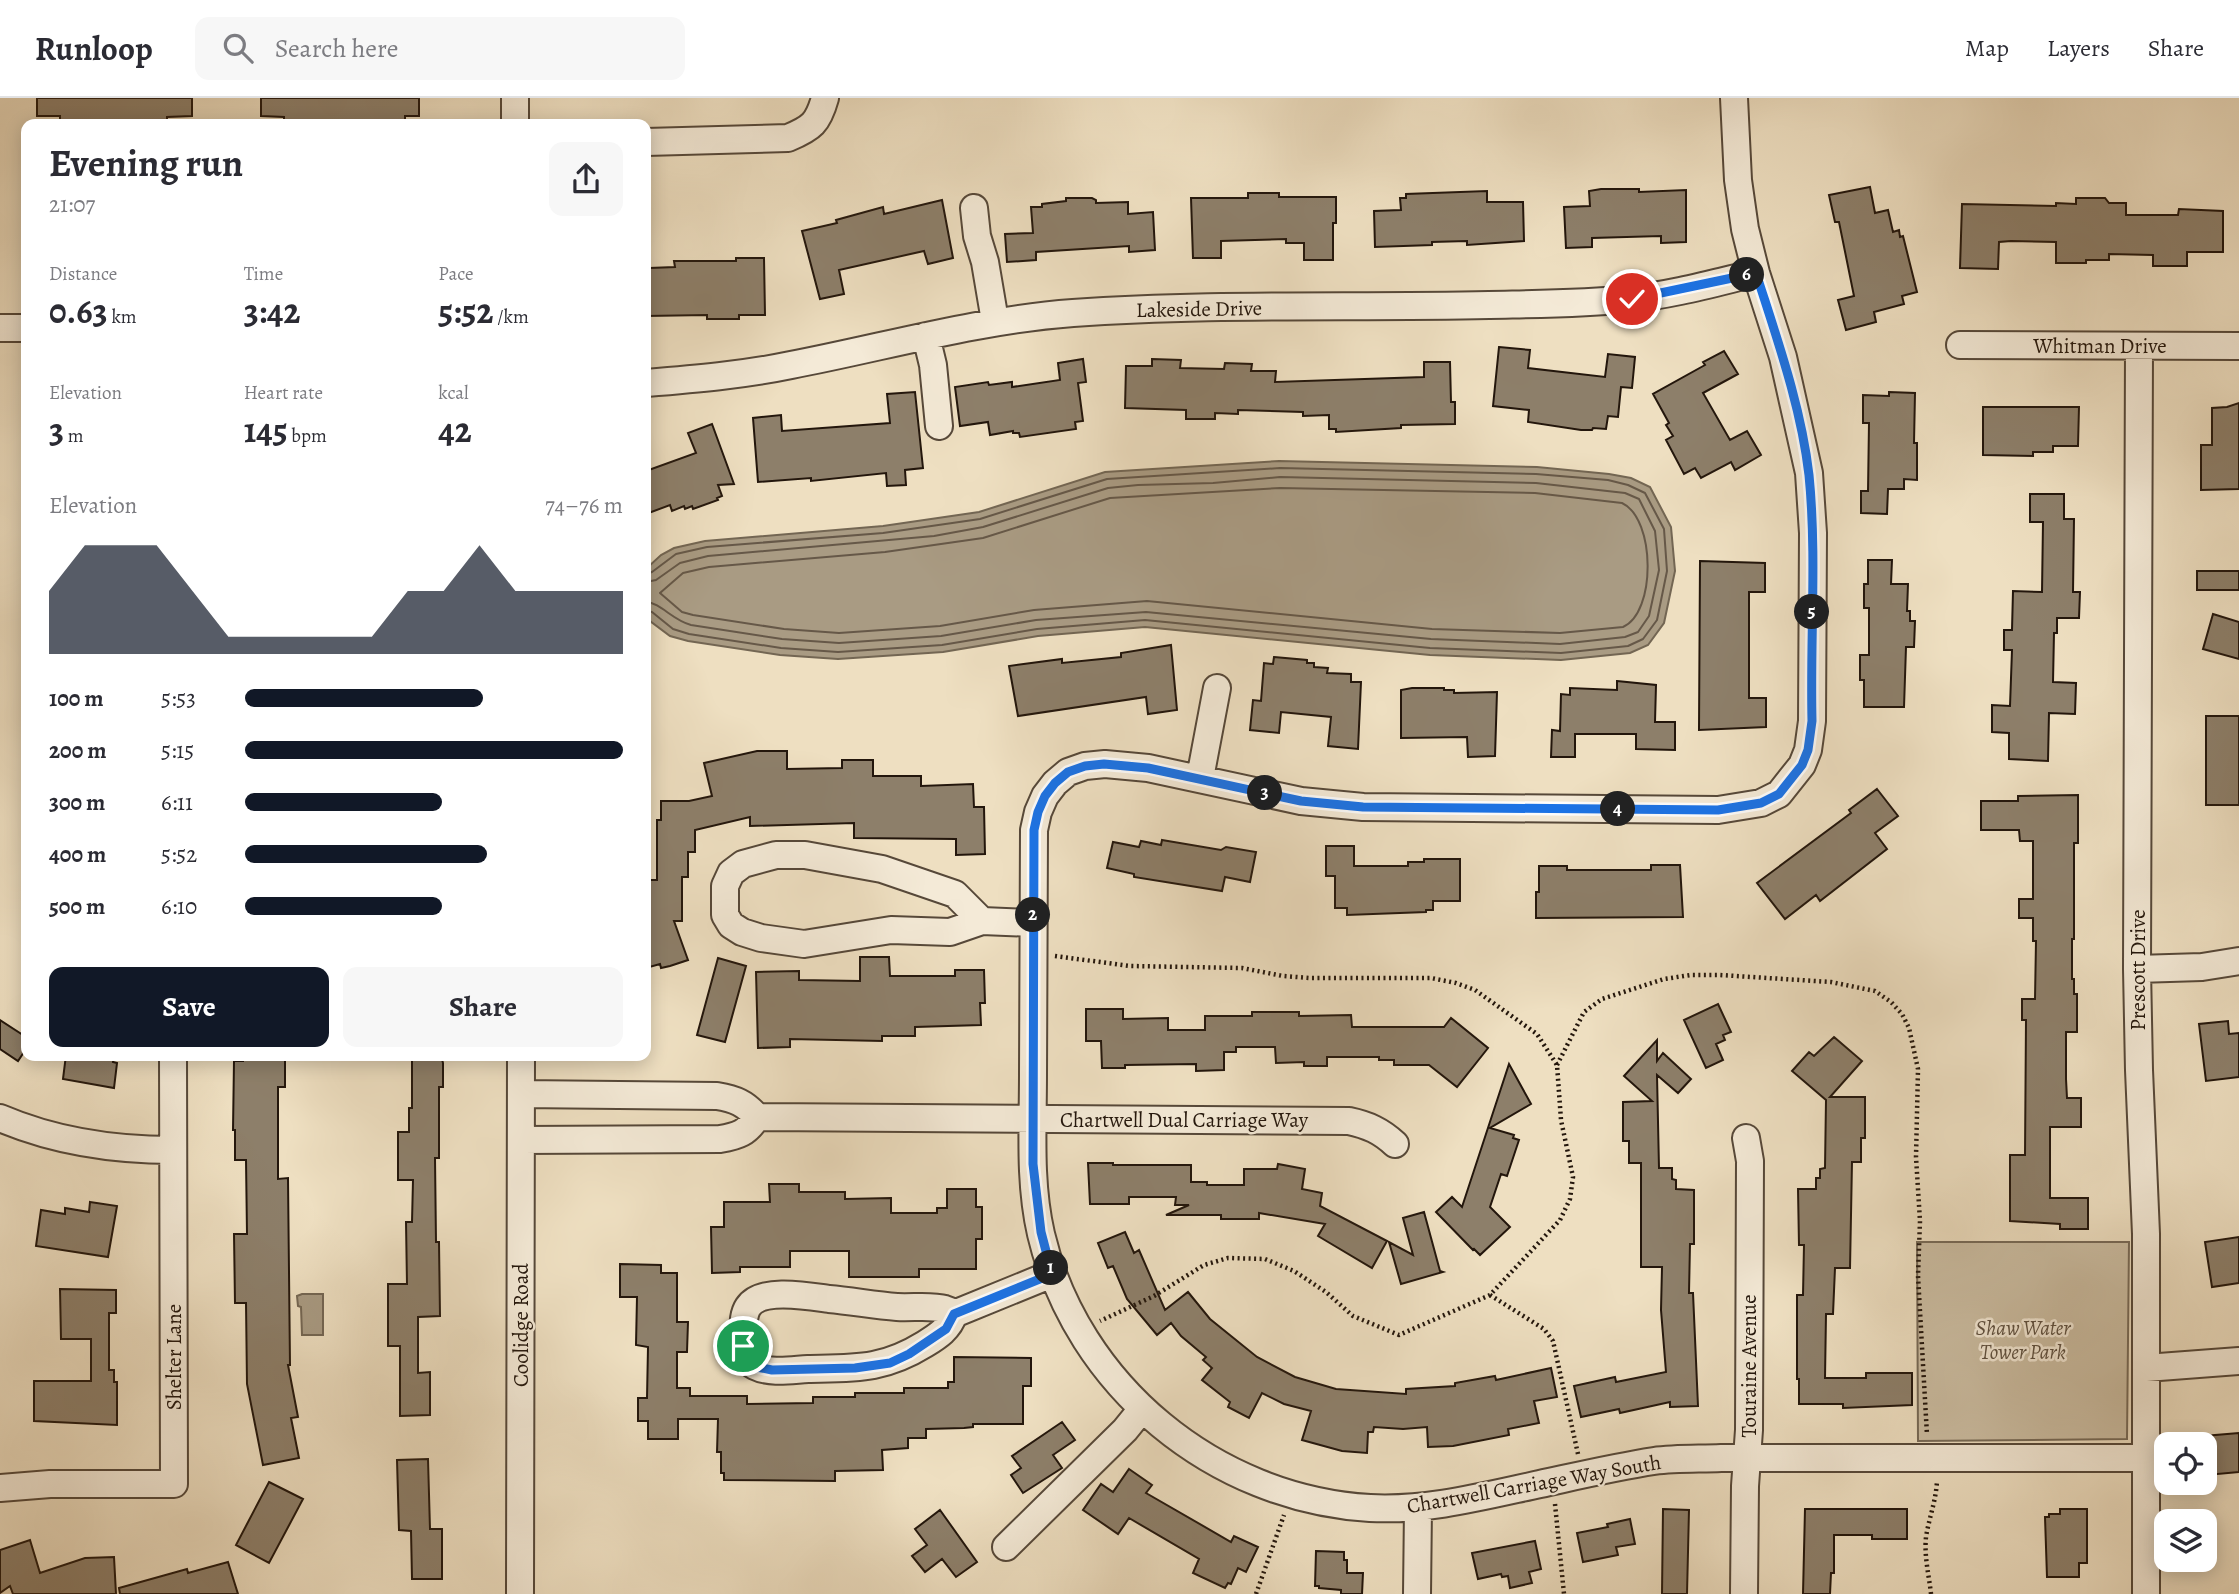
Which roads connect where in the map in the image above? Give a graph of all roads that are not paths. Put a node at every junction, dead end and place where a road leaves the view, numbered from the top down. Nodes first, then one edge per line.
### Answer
1 (515, 98) edge
2 (825, 98) edge
3 (1734, 98) edge
4 (515, 119) edge
5 (651, 142) edge
6 (974, 208) dead end
7 (1756, 273) junction
8 (995, 321) junction
9 (0, 328) edge
10 (21, 328) edge
11 (926, 336) junction
12 (1961, 345) dead end
13 (2239, 346) edge
14 (2139, 347) junction
15 (651, 383) edge
16 (939, 426) dead end
17 (1217, 688) dead end
18 (1200, 778) junction
19 (982, 921) junction
20 (1033, 923) junction
21 (2239, 961) edge
22 (2137, 969) junction
23 (173, 1061) edge
24 (521, 1061) edge
25 (521, 1094) junction
26 (757, 1117) junction
27 (0, 1118) edge
28 (1033, 1118) junction
29 (1746, 1138) dead end
30 (521, 1140) junction
31 (1395, 1144) dead end
32 (173, 1150) junction
33 (1052, 1274) junction
34 (954, 1314) junction
35 (2239, 1361) edge
36 (2146, 1368) junction
37 (1142, 1409) junction
38 (1748, 1458) junction
39 (2146, 1458) junction
40 (0, 1488) edge
41 (1418, 1508) junction
42 (1006, 1547) dead end
43 (520, 1594) edge
44 (1417, 1594) edge
45 (1744, 1594) edge
46 (2146, 1594) edge

1 - 4 street
2 - 5 street
3 - 7 street, Chartwell Carriage Way South
6 - 8 street
7 - 8 street, Lakeside Drive
7 - 18 street, Chartwell Carriage Way South
8 - 11 street, Lakeside Drive
9 - 10 street
11 - 15 street, Lakeside Drive
11 - 16 street
12 - 14 street, Whitman Drive
13 - 14 street, Whitman Drive
14 - 22 street, Prescott Drive
17 - 18 street
18 - 20 street, Chartwell Carriage Way South
19 - 19 street
19 - 20 street
20 - 28 street, Chartwell Carriage Way South
21 - 22 street
22 - 36 street, Prescott Drive
23 - 32 street, Shelter Lane
24 - 25 street, Coolidge Road
25 - 26 street
25 - 30 street, Coolidge Road
26 - 28 street, Chartwell Dual Carriage Way
26 - 30 street
27 - 32 street
28 - 31 street, Chartwell Dual Carriage Way
28 - 33 street, Chartwell Carriage Way South
29 - 38 street, Touraine Avenue
30 - 43 street, Coolidge Road
32 - 40 street, Shelter Lane
33 - 34 street
33 - 37 street, Chartwell Carriage Way South
34 - 34 street
35 - 36 street
36 - 39 street, Prescott Drive
37 - 41 street, Chartwell Carriage Way South
37 - 42 street
38 - 39 street, Chartwell Carriage Way South
38 - 41 street, Chartwell Carriage Way South
38 - 45 street, Touraine Avenue
39 - 46 street, Prescott Drive
41 - 44 street

